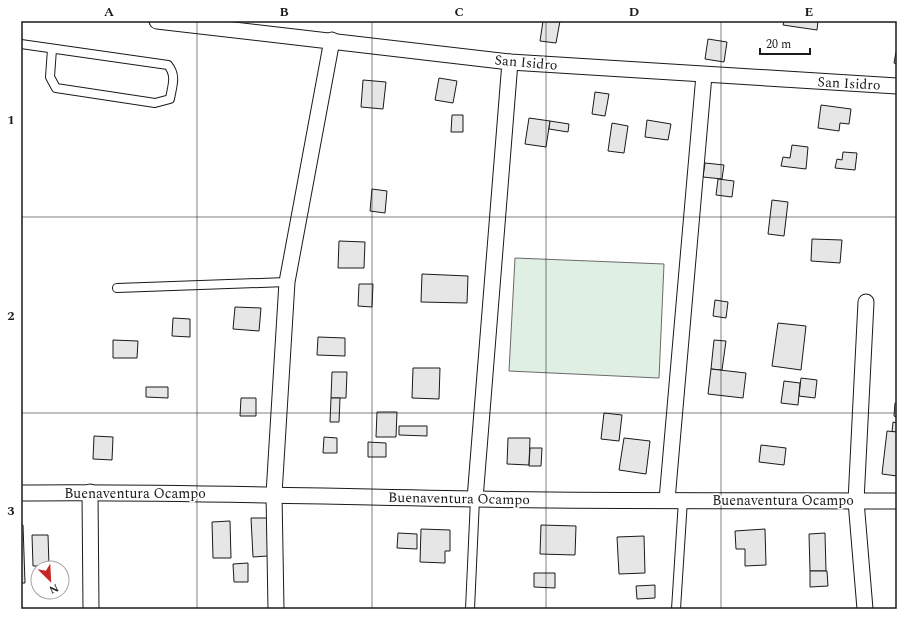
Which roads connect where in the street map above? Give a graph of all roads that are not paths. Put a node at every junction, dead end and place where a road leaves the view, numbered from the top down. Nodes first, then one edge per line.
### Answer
1 (157, 21) edge
2 (332, 40) junction
3 (21, 44) edge
4 (52, 49) junction
5 (510, 62) junction
6 (704, 75) junction
7 (897, 86) edge
8 (287, 282) junction
9 (117, 288) dead end
10 (866, 302) dead end
11 (90, 492) junction
12 (21, 493) edge
13 (274, 494) junction
14 (475, 499) junction
15 (667, 500) junction
16 (683, 500) junction
17 (856, 501) junction
18 (897, 501) edge
19 (91, 609) edge
20 (276, 609) edge
21 (470, 609) edge
22 (676, 609) edge
23 (866, 609) edge

1 - 2 street, San Isidro
2 - 5 street, San Isidro
2 - 8 street
3 - 4 lane
4 - 4 lane
5 - 6 street, San Isidro
5 - 14 street
6 - 7 street, San Isidro
6 - 15 street
8 - 9 lane
8 - 13 street
10 - 17 street
11 - 12 street, Buenaventura Ocampo
11 - 13 street, Buenaventura Ocampo
11 - 19 street
13 - 14 street, Buenaventura Ocampo
13 - 20 street
14 - 15 street, Buenaventura Ocampo
14 - 21 lane
15 - 16 street, Buenaventura Ocampo
16 - 17 street, Buenaventura Ocampo
16 - 22 lane
17 - 18 street, Buenaventura Ocampo
17 - 23 street

